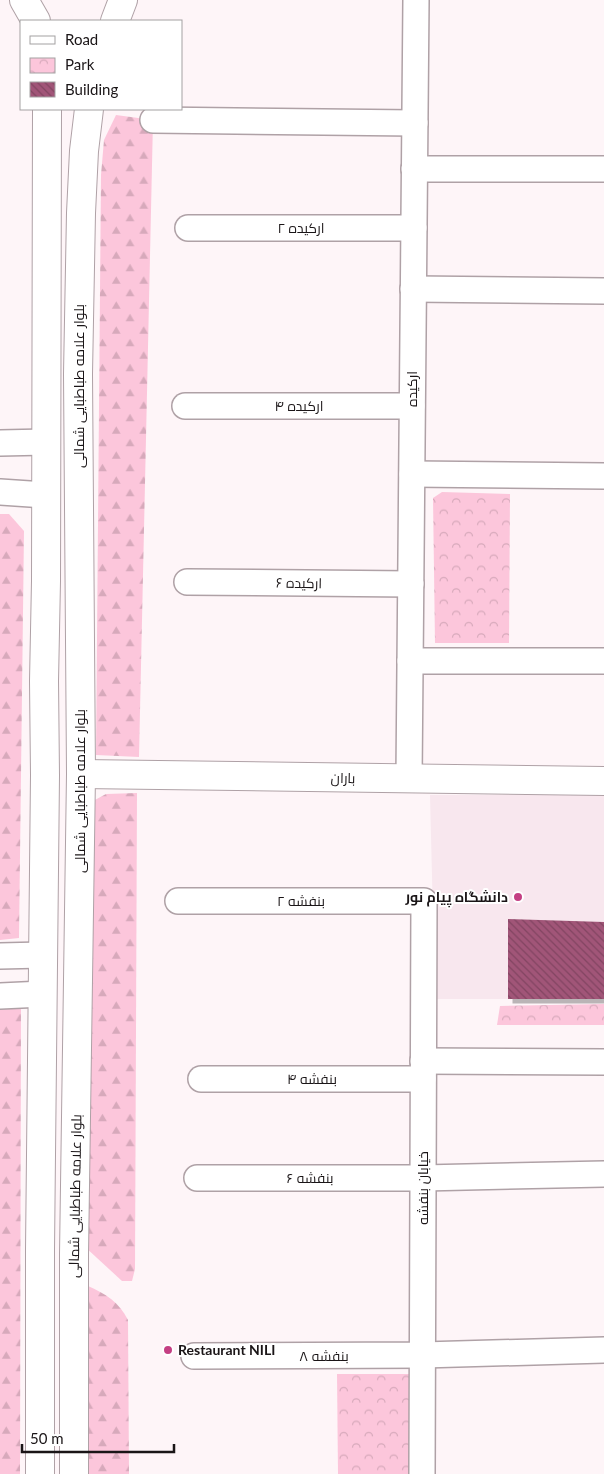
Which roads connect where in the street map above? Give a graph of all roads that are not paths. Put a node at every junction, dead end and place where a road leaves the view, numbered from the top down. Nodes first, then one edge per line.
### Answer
1 (24, 0) edge
2 (123, 0) edge
3 (416, 0) edge
4 (35, 20) edge
5 (115, 20) edge
6 (48, 110) edge
7 (89, 110) edge
8 (153, 120) dead end
9 (415, 123) junction
10 (414, 169) junction
11 (604, 170) edge
12 (188, 228) dead end
13 (414, 228) junction
14 (413, 289) junction
15 (604, 290) edge
16 (185, 406) dead end
17 (412, 406) junction
18 (46, 442) junction
19 (0, 443) edge
20 (412, 474) junction
21 (604, 476) edge
22 (0, 492) edge
23 (45, 495) junction
24 (187, 582) dead end
25 (411, 584) junction
26 (410, 661) junction
27 (604, 661) edge
28 (81, 774) junction
29 (409, 779) junction
30 (604, 781) edge
31 (178, 901) dead end
32 (424, 901) joint
33 (42, 955) junction
34 (0, 956) edge
35 (43, 994) junction
36 (0, 996) edge
37 (604, 1062) edge
38 (423, 1070) junction
39 (201, 1079) dead end
40 (604, 1174) edge
41 (197, 1178) dead end
42 (423, 1178) junction
43 (604, 1350) edge
44 (423, 1355) junction
45 (194, 1356) dead end
46 (40, 1474) edge
47 (74, 1474) edge
48 (422, 1474) edge

1 - 4 main road
2 - 5 main road
3 - 9 street, ارکیده
6 - 18 main road
7 - 28 main road, بلوار علامه طباطبایی شمالی
8 - 9 street
9 - 10 street, ارکیده
10 - 11 street
10 - 13 street, ارکیده
12 - 13 street, ارکیده ۲
13 - 14 street, ارکیده
14 - 15 street
14 - 17 street, ارکیده
16 - 17 street, ارکیده ۴
17 - 20 street, ارکیده
18 - 19 street
18 - 23 main road
20 - 21 street
20 - 25 street, ارکیده
22 - 23 street
23 - 33 main road
24 - 25 street, ارکیده ۶
25 - 26 street, ارکیده
26 - 27 street
26 - 29 street, ارکیده
28 - 29 main road, باران
28 - 47 main road, بلوار علامه طباطبایی شمالی
29 - 30 main road, باران
31 - 32 street, بنفشه ۲
32 - 38 street, خیابان بنفشه
33 - 34 street
33 - 35 main road
35 - 36 street
35 - 46 main road
37 - 38 street, بنفشه ۴
38 - 39 street, بنفشه ۴
38 - 42 street, خیابان بنفشه
40 - 42 street, بنفشه ۶
41 - 42 street, بنفشه ۶
42 - 44 street, خیابان بنفشه
43 - 44 street, بنفشه ۸
44 - 45 street, بنفشه ۸
44 - 48 street, خیابان بنفشه

